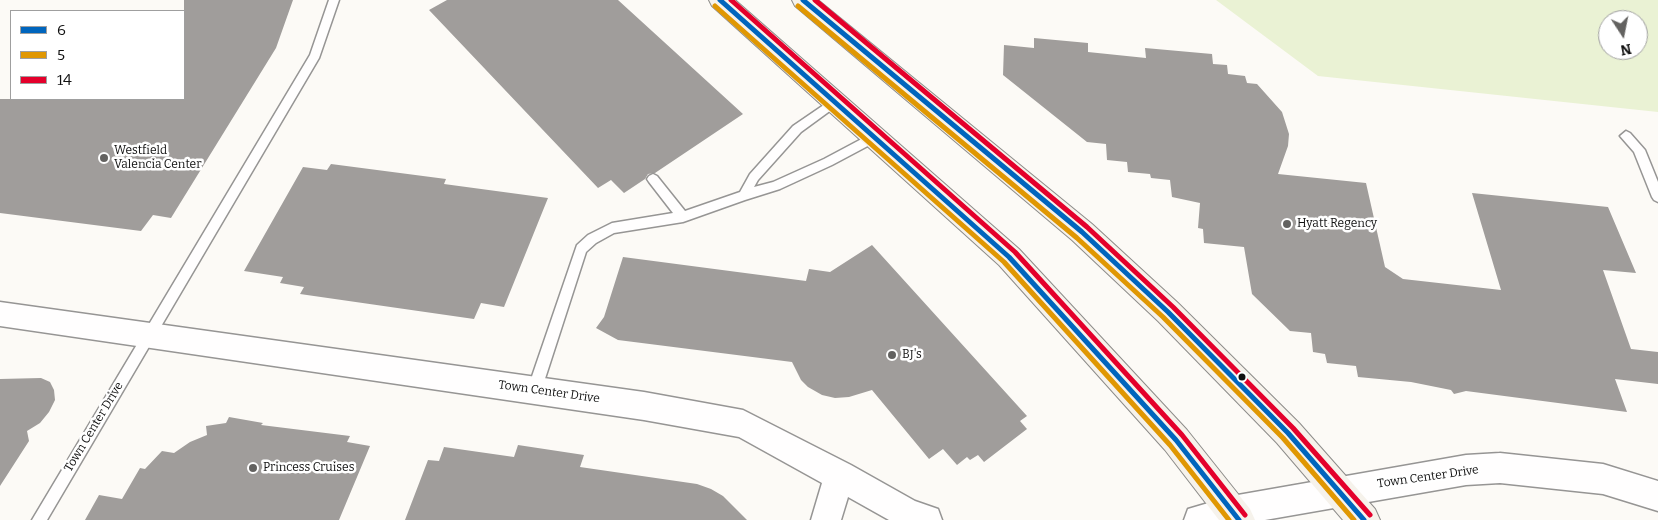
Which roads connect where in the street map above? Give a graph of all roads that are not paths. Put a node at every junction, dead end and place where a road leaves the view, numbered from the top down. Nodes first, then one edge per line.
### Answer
1 (334, 0) edge
2 (720, 0) edge
3 (803, 0) edge
4 (834, 102) junction
5 (1626, 136) dead end
6 (875, 137) junction
7 (653, 180) dead end
8 (1657, 190) edge
9 (744, 195) junction
10 (682, 217) junction
11 (0, 314) edge
12 (149, 335) junction
13 (534, 391) junction
14 (840, 475) junction
15 (1338, 491) junction
16 (1658, 496) edge
17 (1236, 516) edge
18 (39, 520) edge
19 (826, 520) edge
20 (927, 520) edge
21 (1199, 520) edge
22 (1364, 520) edge

1 - 12 lane, Town Center Drive
2 - 4 main road
3 - 15 main road
4 - 6 main road
4 - 9 lane
5 - 8 lane
6 - 9 lane
6 - 17 main road
7 - 10 lane
9 - 10 lane
10 - 13 lane
11 - 12 street, Town Center Drive
12 - 13 street, Town Center Drive
12 - 18 lane, Town Center Drive
13 - 14 street, Town Center Drive
14 - 19 street
14 - 20 street, Town Center Drive
15 - 16 street, Town Center Drive
15 - 17 street, Town Center Drive
15 - 22 main road
17 - 21 street, Town Center Drive

